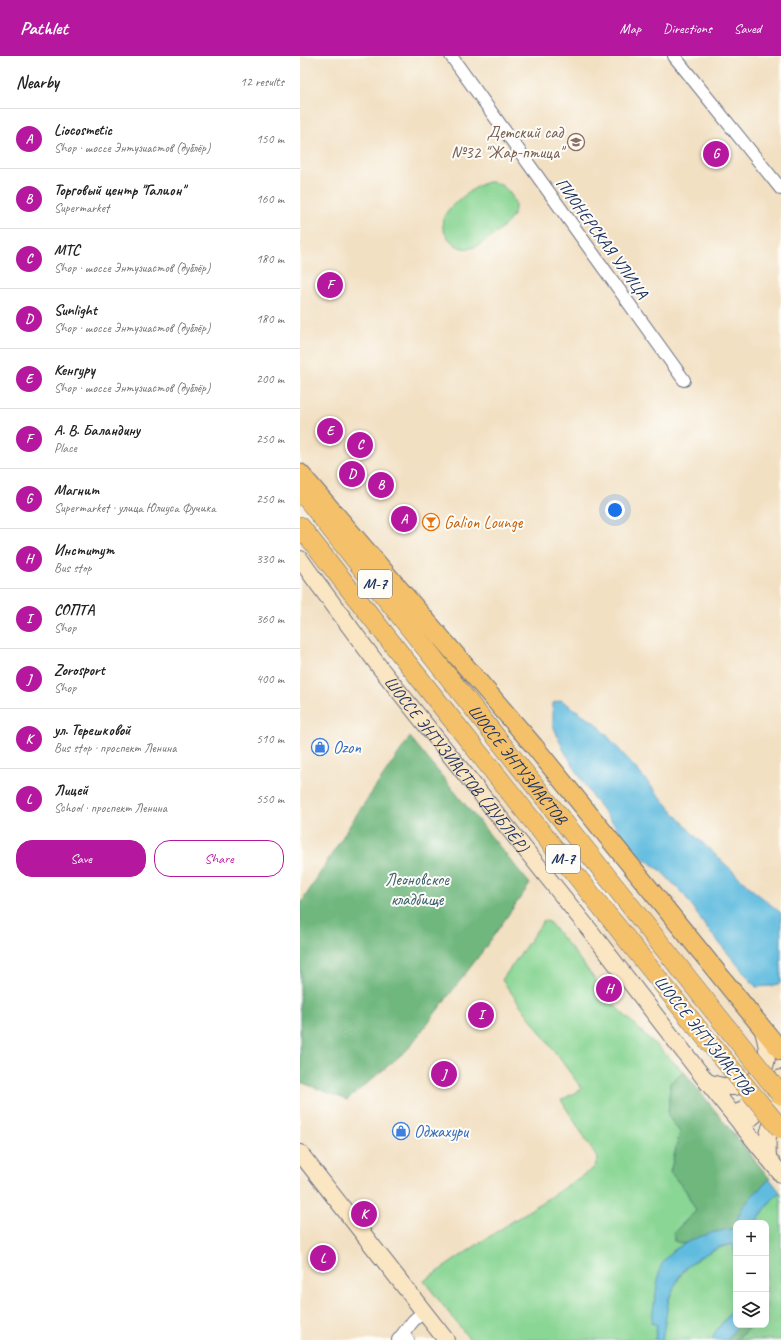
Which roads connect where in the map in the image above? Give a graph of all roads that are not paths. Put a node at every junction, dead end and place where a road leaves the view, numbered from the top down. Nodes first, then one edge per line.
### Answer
1 (451, 56) edge
2 (674, 56) edge
3 (781, 189) edge
4 (684, 380) dead end
5 (300, 473) edge
6 (300, 490) edge
7 (300, 526) edge
8 (300, 558) edge
9 (762, 1027) junction
10 (781, 1051) edge
11 (781, 1078) edge
12 (707, 1082) junction
13 (781, 1094) edge
14 (781, 1112) edge
15 (738, 1121) junction
16 (781, 1129) edge
17 (300, 1152) edge
18 (775, 1167) edge
19 (424, 1310) junction
20 (406, 1339) edge
21 (446, 1340) edge

1 - 4 street, ПИОНЕРСКАЯ УЛИЦА
2 - 3 street
5 - 9 main road
6 - 13 highway, ШОССЕ ЭНТУЗИАСТОВ / М-7, bridge
7 - 16 highway, ШОССЕ ЭНТУЗИАСТОВ / М-7, bridge
8 - 12 main road, ШОССЕ ЭНТУЗИАСТОВ (ДУБЛЁР)
9 - 10 main road
9 - 12 main road
11 - 15 main road
12 - 15 main road, ШОССЕ ЭНТУЗИАСТОВ (ДУБЛЁР)
13 - 15 main road
14 - 18 main road
15 - 18 main road, ШОССЕ ЭНТУЗИАСТОВ (ДУБЛЁР)
17 - 19 main road
19 - 20 street
19 - 21 main road

